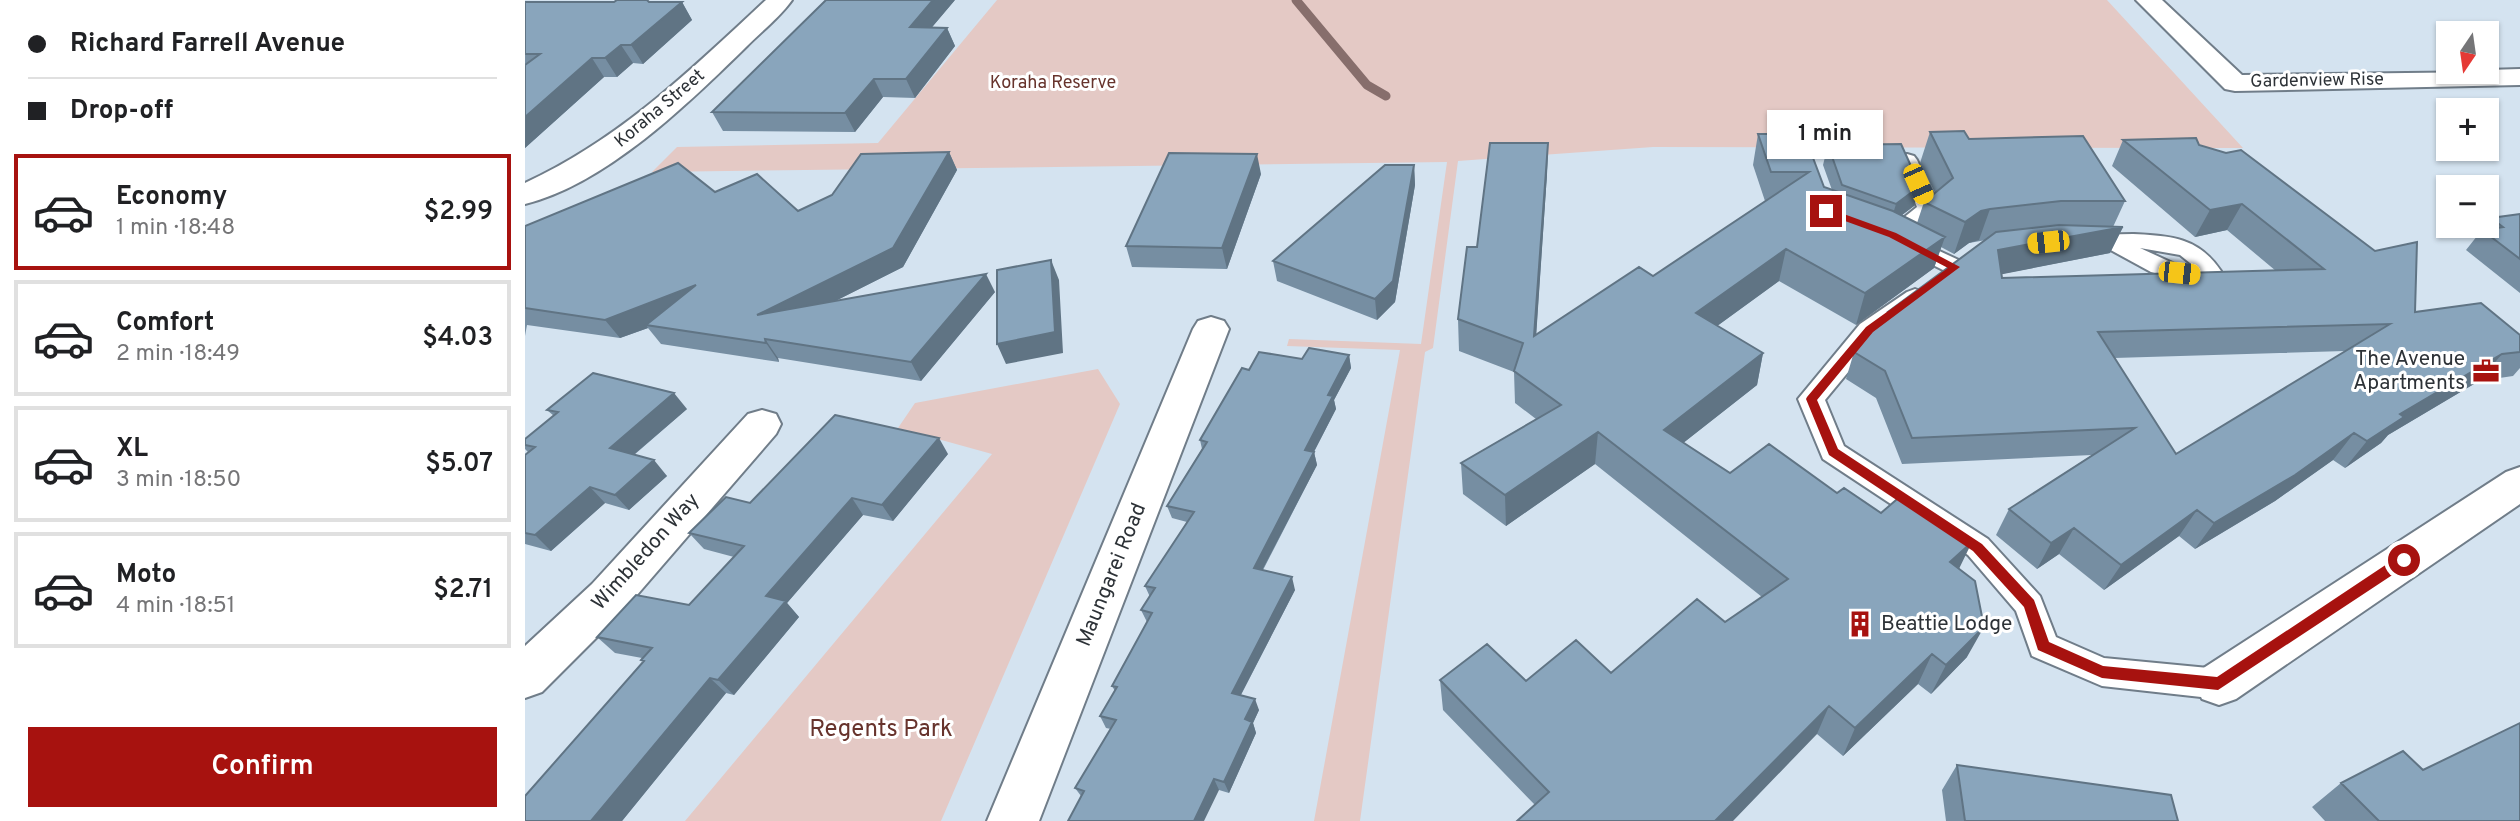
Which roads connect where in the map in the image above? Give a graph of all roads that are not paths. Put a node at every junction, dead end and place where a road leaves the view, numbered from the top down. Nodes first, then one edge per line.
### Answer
1 (780, 0) edge
2 (2148, 0) edge
3 (2520, 77) edge
4 (1907, 160) edge
5 (525, 195) edge
6 (1871, 227) edge
7 (1893, 235) junction
8 (2061, 242) edge
9 (2113, 242) edge
10 (1211, 329) dead end
11 (762, 424) dead end
12 (2520, 483) edge
13 (525, 677) edge
14 (2218, 684) joint
15 (1013, 821) edge

1 - 5 street, Koraha Street
2 - 3 street, Gardenview Rise
4 - 7 lane
6 - 7 lane
7 - 14 lane
8 - 9 lane
10 - 15 street, Maungarei Road
11 - 13 street, Wimbledon Way
12 - 14 street

